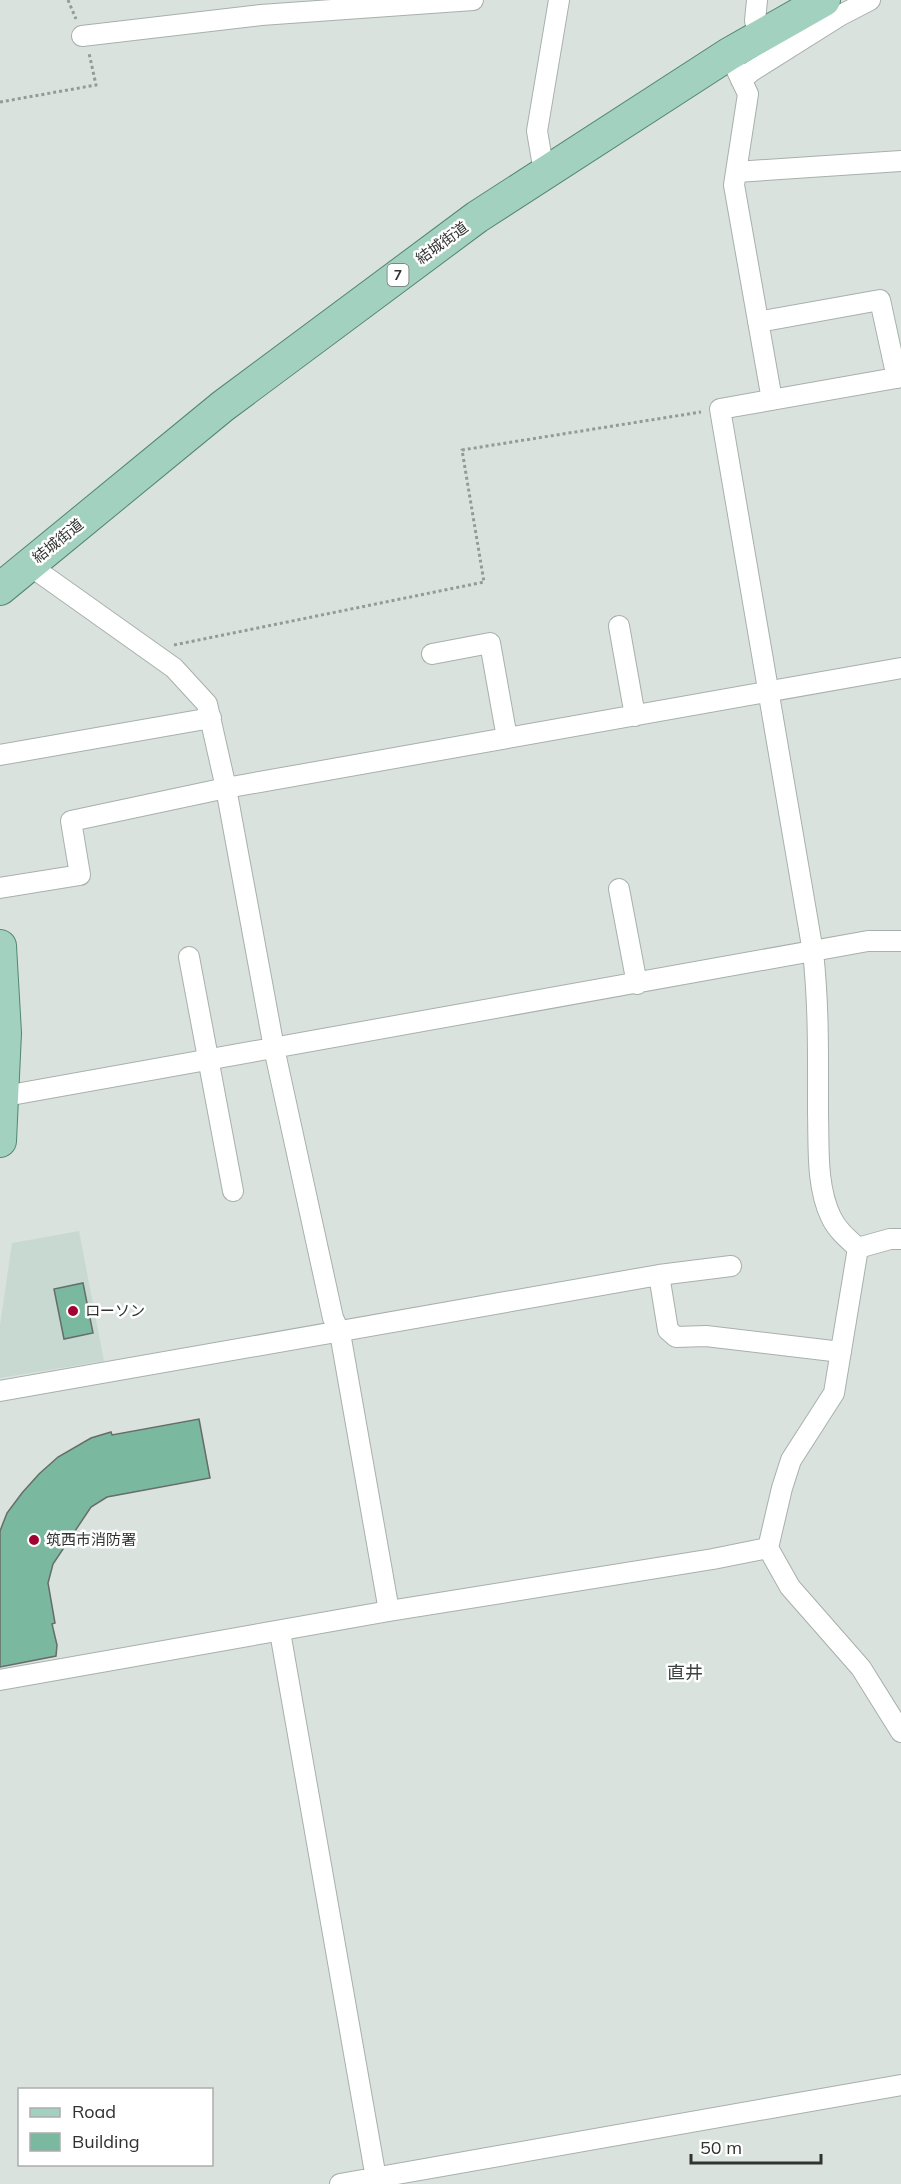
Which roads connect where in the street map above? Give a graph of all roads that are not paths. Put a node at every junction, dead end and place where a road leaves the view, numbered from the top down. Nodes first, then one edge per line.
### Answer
1 (473, 0) edge
2 (559, 0) edge
3 (757, 0) edge
4 (870, 0) edge
5 (832, 5) edge
6 (261, 7) edge
7 (763, 35) junction
8 (82, 36) road end
9 (735, 67) junction
10 (901, 161) edge
11 (736, 171) junction
12 (544, 172) junction
13 (758, 322) junction
14 (899, 377) edge
15 (772, 400) junction
16 (29, 565) junction
17 (0, 589) edge
18 (619, 626) dead end
19 (432, 654) dead end
20 (901, 668) edge
21 (767, 693) junction
22 (635, 716) junction
23 (210, 718) junction
24 (507, 738) junction
25 (0, 755) edge
26 (226, 788) junction
27 (0, 888) edge
28 (619, 889) dead end
29 (901, 941) edge
30 (0, 946) edge
31 (813, 952) junction
32 (189, 957) dead end
33 (637, 984) junction
34 (274, 1048) junction
35 (208, 1060) junction
36 (2, 1097) edge
37 (0, 1141) edge
38 (233, 1191) dead end
39 (901, 1239) edge
40 (858, 1248) junction
41 (731, 1266) dead end
42 (658, 1275) junction
43 (340, 1333) junction
44 (842, 1352) junction
45 (0, 1391) edge
46 (768, 1548) junction
47 (388, 1611) junction
48 (280, 1632) junction
49 (0, 1680) edge
50 (901, 1732) edge
51 (901, 2085) edge
52 (376, 2181) edge
53 (340, 2184) edge

1 - 6 street
2 - 12 street
3 - 7 street
4 - 5 street
5 - 7 main road, 結城街道 / 7
5 - 9 street
6 - 8 street
7 - 9 main road, 結城街道 / 7
9 - 11 street
9 - 12 main road, 結城街道 / 7
10 - 11 street
11 - 13 street
12 - 16 main road, 結城街道 / 7
13 - 14 street
13 - 15 street
14 - 15 street
15 - 21 street
16 - 17 main road, 結城街道 / 7
16 - 23 street
18 - 22 street
19 - 24 street
20 - 21 street
21 - 22 street
21 - 31 street
22 - 24 street
23 - 25 street
23 - 26 street
24 - 26 street
26 - 27 street
26 - 34 street
28 - 33 street
29 - 31 street
30 - 36 main road
31 - 33 street
31 - 40 street
32 - 35 street
33 - 34 street
34 - 35 street
34 - 43 street
35 - 36 street
35 - 38 street
36 - 37 main road
39 - 40 street
40 - 44 street
41 - 42 street
42 - 43 street
42 - 44 street
43 - 45 street
43 - 47 street
44 - 46 street
46 - 47 street
46 - 50 street
47 - 48 street
48 - 49 street
48 - 52 street
51 - 52 street
52 - 53 street

